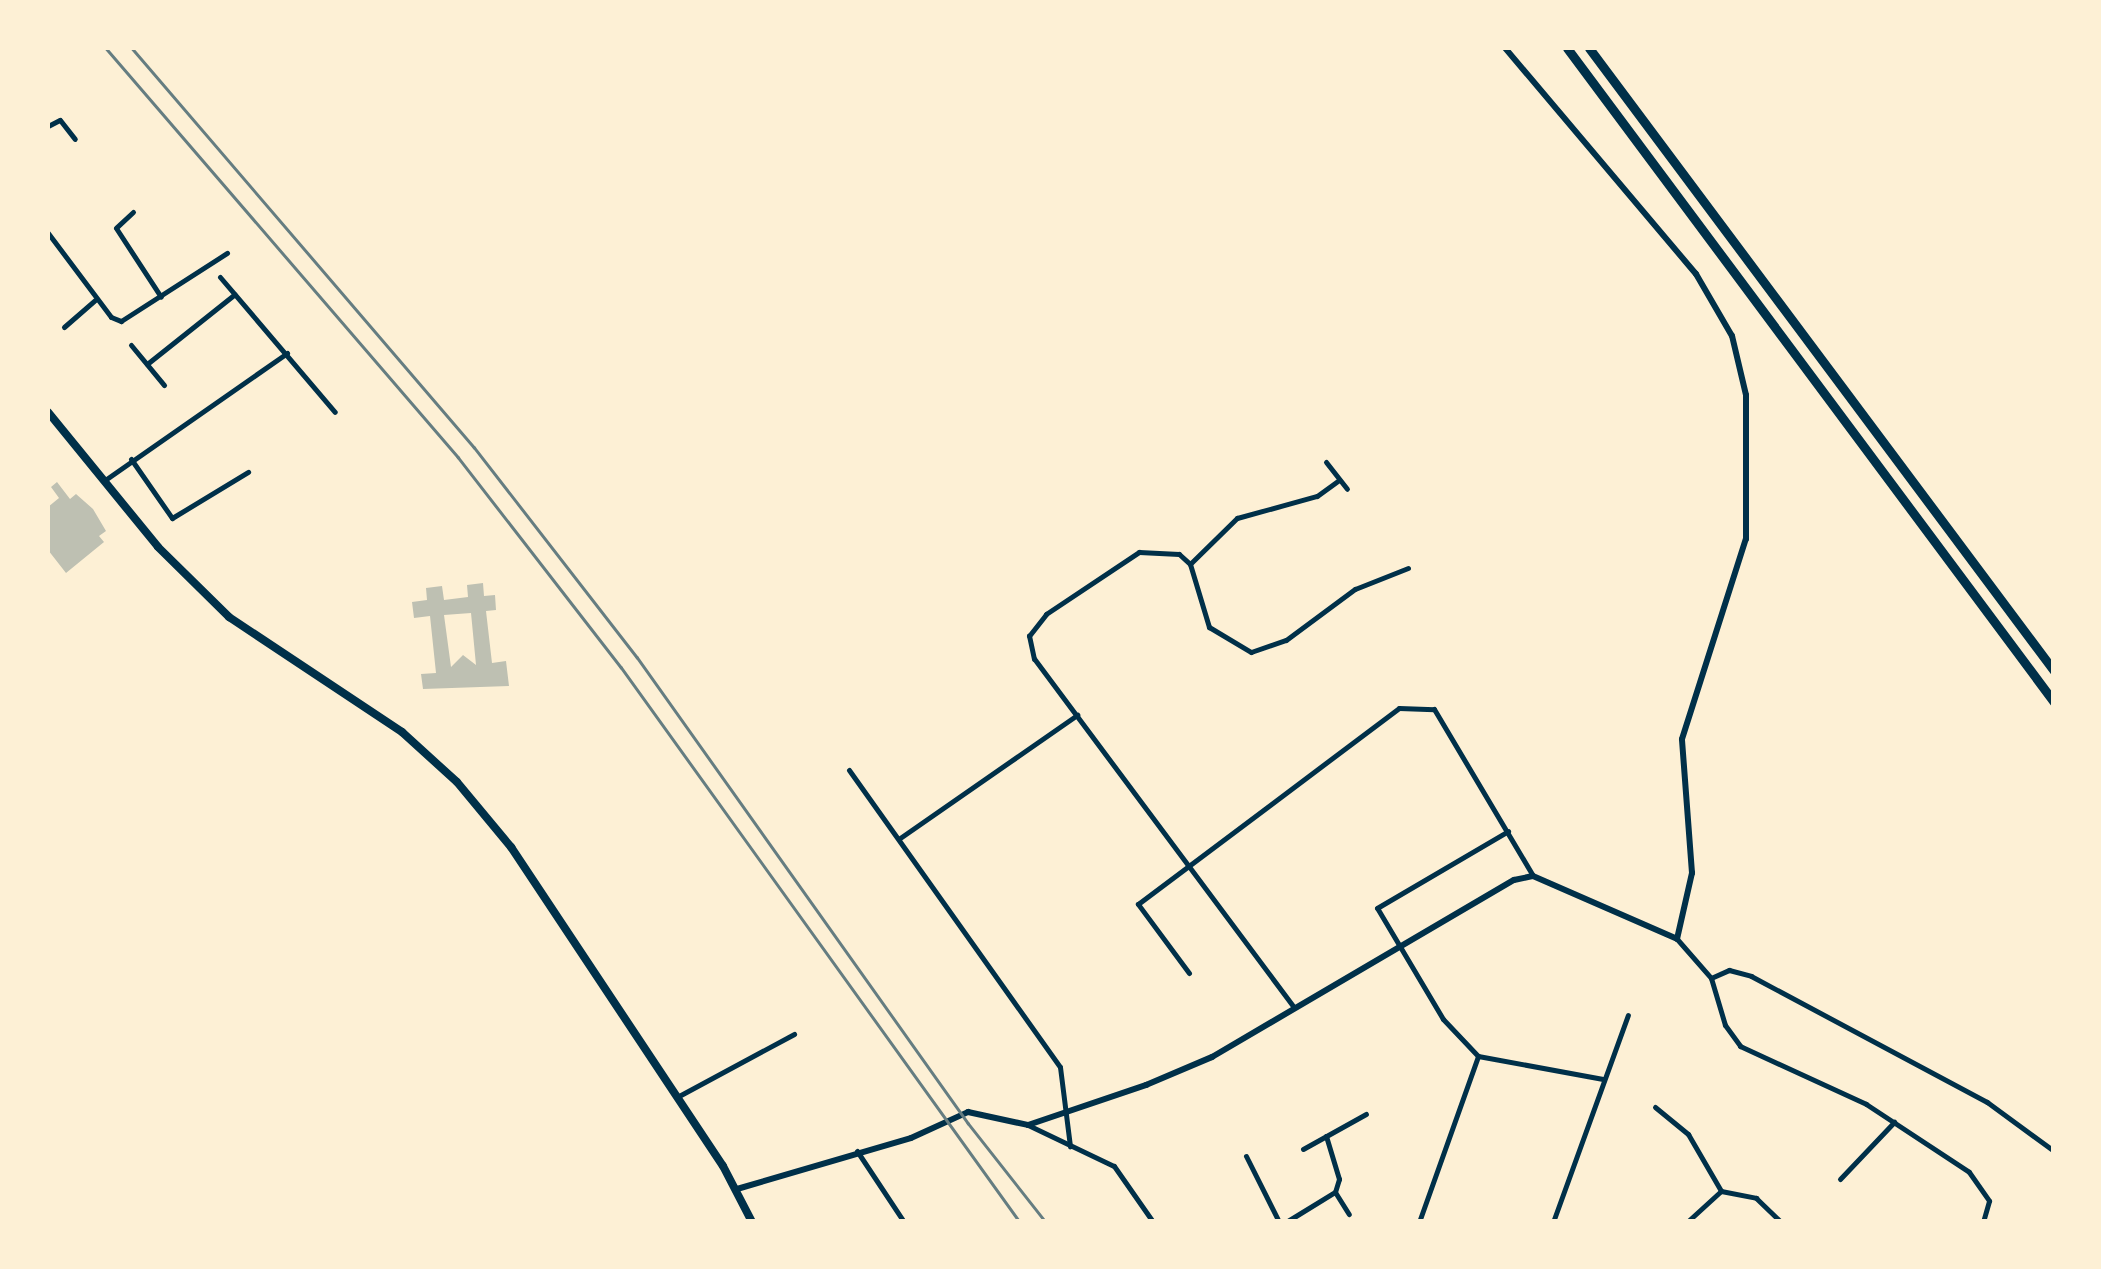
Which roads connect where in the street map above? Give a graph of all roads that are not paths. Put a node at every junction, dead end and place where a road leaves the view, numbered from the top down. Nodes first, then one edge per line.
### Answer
1 (1505, 48) edge
2 (1567, 48) edge
3 (1590, 48) edge
4 (48, 126) edge
5 (75, 140) dead end
6 (134, 212) dead end
7 (48, 233) edge
8 (227, 253) dead end
9 (220, 277) dead end
10 (235, 294) junction
11 (161, 297) junction
12 (96, 298) junction
13 (64, 327) dead end
14 (131, 345) dead end
15 (287, 353) junction
16 (147, 364) junction
17 (164, 385) dead end
18 (48, 412) edge
19 (335, 412) dead end
20 (131, 459) junction
21 (1326, 462) dead end
22 (248, 472) dead end
23 (1338, 481) junction
24 (103, 482) junction
25 (1347, 489) dead end
26 (1190, 564) junction
27 (1408, 568) dead end
28 (2054, 671) edge
29 (2054, 702) edge
30 (1077, 715) junction
31 (849, 770) dead end
32 (1508, 831) junction
33 (900, 838) junction
34 (1189, 868) junction
35 (1532, 876) junction
36 (1677, 938) junction
37 (1398, 943) junction
38 (1189, 973) dead end
39 (1711, 978) junction
40 (1293, 1006) junction
41 (1628, 1015) dead end
42 (794, 1034) dead end
43 (1478, 1056) junction
44 (1603, 1080) junction
45 (676, 1097) junction
46 (1655, 1108) dead end
47 (1068, 1114) junction
48 (1366, 1114) dead end
49 (1894, 1122) junction
50 (1028, 1125) junction
51 (1326, 1136) junction
52 (1070, 1146) junction
53 (857, 1150) junction
54 (1303, 1150) dead end
55 (2054, 1151) edge
56 (1246, 1156) dead end
57 (1840, 1178) dead end
58 (737, 1190) junction
59 (1721, 1191) junction
60 (1335, 1192) junction
61 (1349, 1214) dead end
62 (752, 1222) edge
63 (904, 1222) edge
64 (1154, 1222) edge
65 (1279, 1222) edge
66 (1286, 1222) edge
67 (1420, 1222) edge
68 (1553, 1222) edge
69 (1688, 1222) edge
70 (1781, 1222) edge
71 (1984, 1222) edge

1 - 36 street
2 - 29 highway
3 - 28 highway
4 - 5 street
6 - 11 street
7 - 12 street
8 - 11 street
9 - 10 street
10 - 15 street
10 - 16 street
11 - 12 street
12 - 13 street
14 - 16 street
15 - 19 street
15 - 20 street
16 - 17 street
18 - 24 main road
20 - 22 street
20 - 24 street
21 - 23 street
23 - 25 street
23 - 26 street
24 - 45 main road
26 - 27 street
26 - 30 street
30 - 33 street
30 - 34 street
31 - 33 street
32 - 34 street
32 - 35 street
32 - 37 street
33 - 47 street
34 - 38 street
34 - 40 street
35 - 36 street
35 - 37 street
36 - 39 street
37 - 40 street
37 - 43 street
39 - 49 street
39 - 55 street
40 - 47 street
41 - 44 street
42 - 45 street
43 - 44 street
43 - 67 street
44 - 68 street
45 - 58 main road
46 - 59 street
47 - 50 street
47 - 52 street
48 - 51 street
49 - 57 street
49 - 71 street
50 - 52 street
50 - 53 street
51 - 54 street
51 - 60 street
52 - 64 street
53 - 58 street
53 - 63 street
56 - 65 street
58 - 62 main road
59 - 69 street
59 - 70 street
60 - 61 street
60 - 66 street

